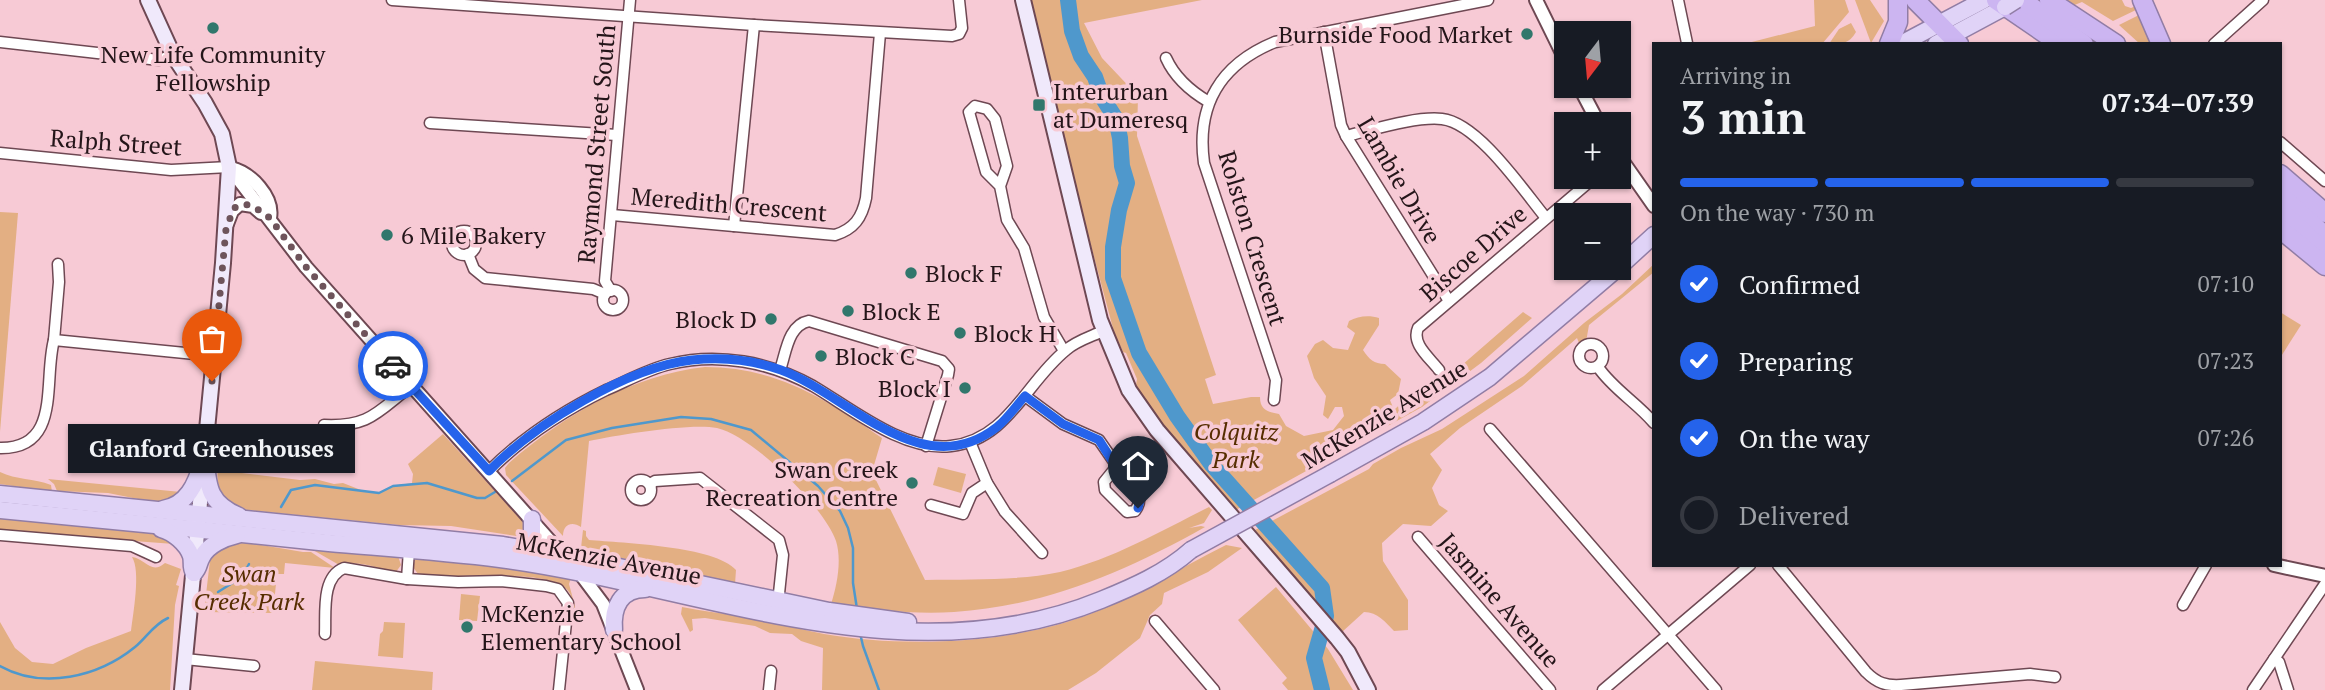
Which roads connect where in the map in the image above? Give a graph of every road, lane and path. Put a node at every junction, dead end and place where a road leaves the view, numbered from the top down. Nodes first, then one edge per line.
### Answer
1 (148, 0) edge
2 (392, 0) edge
3 (630, 0) edge
4 (959, 0) edge
5 (1023, 0) edge
6 (1488, 0) edge
7 (1536, 0) edge
8 (1678, 0) edge
9 (1898, 0) edge
10 (1915, 0) edge
11 (1984, 0) edge
12 (1996, 0) edge
13 (2016, 0) edge
14 (2022, 0) edge
15 (2049, 0) edge
16 (2142, 0) edge
17 (2263, 0) edge
18 (457, 2) edge
19 (628, 17) junction
20 (754, 25) junction
21 (1324, 32) junction
22 (880, 33) junction
23 (1554, 37) edge
24 (1946, 37) edge
25 (0, 42) edge
26 (1687, 42) edge
27 (1890, 42) edge
28 (1914, 42) edge
29 (2057, 42) edge
30 (2081, 42) edge
31 (2113, 42) edge
32 (2160, 42) edge
33 (2216, 42) edge
34 (173, 55) junction
35 (1166, 58) dead end
36 (1209, 102) junction
37 (430, 123) dead end
38 (617, 135) junction
39 (1346, 136) junction
40 (2282, 144) edge
41 (0, 153) edge
42 (229, 167) junction
43 (1631, 173) edge
44 (2282, 176) edge
45 (2325, 181) edge
46 (1000, 186) junction
47 (1581, 189) edge
48 (2282, 197) edge
49 (1652, 203) edge
50 (2282, 213) edge
51 (2325, 213) edge
52 (611, 215) junction
53 (270, 218) junction
54 (1546, 218) junction
55 (734, 226) junction
56 (226, 229) junction
57 (2282, 231) edge
58 (2325, 235) edge
59 (1652, 237) edge
60 (2325, 252) edge
61 (468, 254) dead end
62 (1631, 255) edge
63 (58, 264) dead end
64 (2325, 266) edge
65 (1603, 280) edge
66 (1449, 301) junction
67 (1103, 331) junction
68 (54, 340) junction
69 (1064, 351) junction
70 (215, 356) junction
71 (1598, 367) dead end
72 (780, 370) junction
73 (1439, 370) dead end
74 (411, 386) junction
75 (1025, 396) junction
76 (1274, 400) dead end
77 (1652, 421) edge
78 (324, 425) dead end
79 (1490, 429) dead end
80 (970, 442) junction
81 (926, 446) junction
82 (0, 448) edge
83 (205, 455) junction
84 (1117, 466) junction
85 (489, 471) junction
86 (987, 482) junction
87 (650, 484) dead end
88 (0, 494) edge
89 (931, 505) dead end
90 (0, 510) edge
91 (151, 518) junction
92 (532, 519) junction
93 (199, 522) junction
94 (246, 527) junction
95 (0, 535) edge
96 (1418, 537) dead end
97 (522, 548) junction
98 (408, 550) junction
99 (1042, 553) dead end
100 (562, 555) junction
101 (156, 557) dead end
102 (1748, 567) edge
103 (1780, 567) edge
104 (2205, 567) edge
105 (2282, 567) edge
106 (632, 570) junction
107 (194, 573) junction
108 (2325, 576) edge
109 (407, 579) junction
110 (589, 580) junction
111 (2325, 584) edge
112 (653, 589) junction
113 (2183, 605) dead end
114 (777, 608) junction
115 (1155, 621) dead end
116 (614, 630) junction
117 (325, 634) dead end
118 (1668, 634) junction
119 (185, 659) junction
120 (2274, 659) junction
121 (254, 666) dead end
122 (771, 671) dead end
123 (2055, 677) dead end
124 (182, 690) edge
125 (559, 690) edge
126 (637, 690) edge
127 (769, 690) edge
128 (1214, 690) edge
129 (1367, 690) edge
130 (1550, 690) edge
131 (1603, 690) edge
132 (1716, 690) edge
133 (2253, 690) edge
134 (2288, 690) edge

1 - 34 main road
2 - 18 street
3 - 19 street, Raymond Street South
4 - 22 street
5 - 67 main road
6 - 21 street, Rolston Crescent
7 - 23 street
8 - 26 street
9 - 27 highway
10 - 24 highway
11 - 24 main road
12 - 29 highway
13 - 24 main road, bridge
14 - 30 highway
15 - 31 highway
16 - 32 highway
17 - 33 street
18 - 19 street
19 - 20 street
19 - 38 street, Raymond Street South
20 - 22 street
20 - 55 street
21 - 36 street, Rolston Crescent
21 - 39 street, Lambie Drive
22 - 55 street, Meredith Crescent
24 - 28 main road
25 - 34 street
34 - 42 main road
35 - 36 street
36 - 76 street, Rolston Crescent
37 - 38 street
38 - 52 street, Raymond Street South
39 - 54 street
39 - 66 street, Lambie Drive
40 - 45 street
41 - 42 street, Ralph Street
42 - 53 street
42 - 56 main road
43 - 49 street
44 - 51 highway
46 - 46 street
46 - 69 street
47 - 54 street, Biscoe Drive
48 - 58 highway
50 - 60 highway
52 - 55 street, Meredith Crescent
52 - 61 street, Raymond Street South
53 - 56 street
53 - 74 street
54 - 66 street, Biscoe Drive
56 - 70 main road
57 - 64 highway
59 - 62 main road, McKenzie Avenue
63 - 68 street
65 - 114 main road, McKenzie Avenue, bridge
66 - 73 street, Biscoe Drive
67 - 69 street
67 - 129 main road
68 - 70 street
68 - 82 street
69 - 75 street
70 - 83 main road
71 - 77 street
72 - 81 street
72 - 81 street
72 - 85 street
74 - 78 street
74 - 85 street
75 - 80 street
75 - 84 street
79 - 118 street
80 - 81 street
80 - 86 street
83 - 91 main road
83 - 93 main road
83 - 94 main road
84 - 84 street
85 - 92 street
86 - 89 street
86 - 99 street
87 - 114 street
88 - 91 main road, McKenzie Avenue
90 - 91 main road, McKenzie Avenue
91 - 93 main road, McKenzie Avenue
91 - 107 main road
92 - 97 main road
92 - 100 street
93 - 94 main road, McKenzie Avenue
93 - 107 main road
94 - 97 main road, McKenzie Avenue
94 - 98 main road, McKenzie Avenue
94 - 107 main road
95 - 101 street
96 - 130 street, Jasmine Avenue
97 - 100 main road, McKenzie Avenue
98 - 109 street
98 - 110 main road, McKenzie Avenue
100 - 106 main road, McKenzie Avenue
100 - 110 street
102 - 118 street
103 - 123 street
104 - 113 street
105 - 108 street
106 - 110 street
106 - 114 main road, McKenzie Avenue
107 - 119 main road
109 - 117 street
109 - 125 street
110 - 112 main road, McKenzie Avenue
110 - 116 street
111 - 120 street
112 - 114 main road, McKenzie Avenue
112 - 116 main road
115 - 128 street
116 - 126 street
118 - 131 street
118 - 132 street
119 - 121 street
119 - 124 main road
120 - 133 street
120 - 134 street
122 - 127 street

